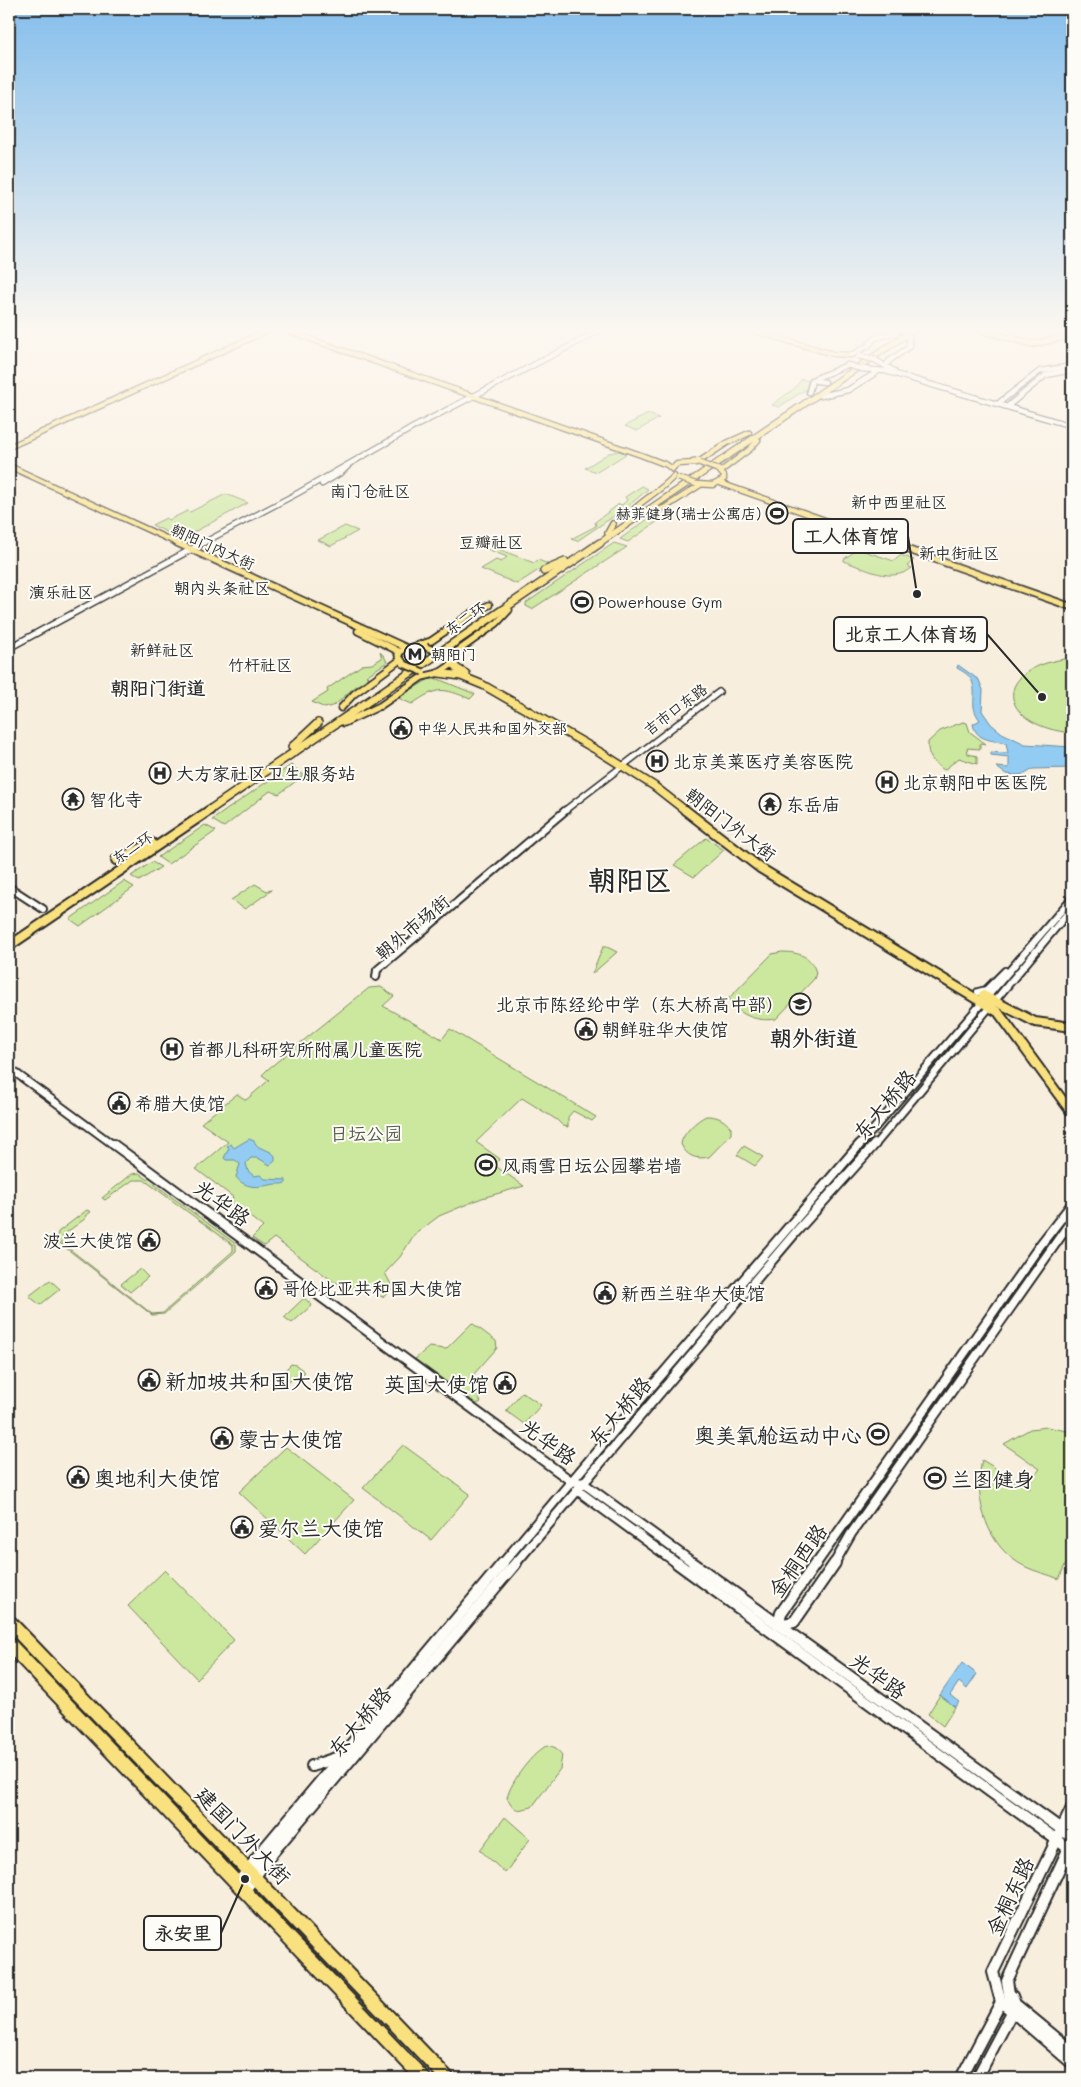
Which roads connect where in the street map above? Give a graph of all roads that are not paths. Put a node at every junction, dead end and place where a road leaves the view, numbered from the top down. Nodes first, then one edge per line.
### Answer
1 (53, 427) edge
2 (415, 427) edge
3 (565, 427) edge
4 (570, 427) edge
5 (761, 428) joint
6 (749, 433) joint
7 (758, 440) dead end
8 (746, 443) junction
9 (9, 447) edge
10 (693, 462) junction
11 (348, 463) junction
12 (677, 464) junction
13 (355, 466) dead end
14 (9, 468) edge
15 (672, 469) junction
16 (345, 470) junction
17 (719, 470) junction
18 (676, 477) junction
19 (721, 482) junction
20 (698, 485) junction
21 (633, 510) dead end
22 (650, 514) dead end
23 (636, 523) dead end
24 (613, 524) dead end
25 (611, 534) junction
26 (189, 551) junction
27 (571, 560) junction
28 (566, 570) dead end
29 (544, 571) dead end
30 (489, 605) dead end
31 (1072, 605) edge
32 (509, 608) junction
33 (488, 623) dead end
34 (424, 646) junction
35 (407, 648) junction
36 (9, 650) edge
37 (400, 652) junction
38 (452, 659) junction
39 (402, 662) junction
40 (439, 673) junction
41 (431, 674) junction
42 (341, 708) dead end
43 (318, 723) dead end
44 (344, 723) dead end
45 (292, 747) junction
46 (625, 765) junction
47 (280, 768) dead end
48 (244, 787) junction
49 (152, 843) junction
50 (116, 860) dead end
51 (114, 876) junction
52 (9, 887) edge
53 (9, 892) edge
54 (98, 893) dead end
55 (1072, 898) edge
56 (1072, 908) edge
57 (9, 941) edge
58 (9, 946) edge
59 (1019, 961) junction
60 (978, 992) junction
61 (989, 1002) junction
62 (1072, 1027) edge
63 (9, 1068) edge
64 (1072, 1112) edge
65 (1072, 1204) edge
66 (1072, 1220) edge
67 (577, 1484) junction
68 (9, 1622) edge
69 (778, 1625) junction
70 (9, 1644) edge
71 (343, 1756) junction
72 (312, 1766) dead end
73 (1072, 1808) edge
74 (1061, 1829) junction
75 (1072, 1837) edge
76 (1056, 1840) junction
77 (1071, 1847) edge
78 (252, 1875) junction
79 (242, 1887) junction
80 (993, 1972) junction
81 (1007, 1981) junction
82 (1001, 2002) junction
83 (1012, 2012) junction
84 (1072, 2051) edge
85 (1072, 2063) edge
86 (422, 2078) edge
87 (447, 2078) edge
88 (961, 2078) edge
89 (977, 2078) edge

1 - 9 main road
2 - 11 main road
3 - 15 main road
4 - 12 main road
5 - 8 highway
5 - 25 highway, 东二环
6 - 8 highway
6 - 10 main road
7 - 17 main road
8 - 25 highway, 东二环
10 - 12 main road
10 - 17 main road, bridge
11 - 16 main road
11 - 26 main road
12 - 15 main road
13 - 16 main road
14 - 26 main road, 朝阳门内大街
15 - 18 main road
16 - 26 main road
17 - 19 main road
18 - 20 main road, bridge
18 - 21 main road
19 - 20 main road
19 - 31 main road
20 - 22 main road
23 - 25 highway
24 - 25 highway
25 - 27 highway, 东二环
26 - 35 main road, 朝阳门内大街
26 - 36 main road
26 - 37 main road, 朝阳门内大街
27 - 28 highway
27 - 29 highway
27 - 32 highway, 东二环
27 - 45 highway, 东二环
30 - 34 main road
32 - 33 highway
32 - 38 main road
32 - 48 highway, 东二环
34 - 35 main road
34 - 38 main road, bridge
35 - 37 main road
37 - 39 main road
38 - 40 main road
38 - 46 highway, 朝阳门外大街
39 - 41 main road, bridge
39 - 42 main road
40 - 41 main road
40 - 46 highway, 朝阳门外大街
41 - 44 main road
43 - 45 highway
45 - 49 highway, 东二环
46 - 46 main road, 吉市口东路
46 - 46 main road, 朝外市场街
46 - 60 highway, 朝阳门外大街
46 - 61 highway, 朝阳门外大街
47 - 48 highway
48 - 51 highway, 东二环
49 - 50 highway
49 - 57 highway, 东二环
51 - 54 highway
51 - 58 highway, 东二环
52 - 53 main road
55 - 59 main road
56 - 61 main road
59 - 60 main road
59 - 61 main road
60 - 61 highway, 朝阳门外大街
61 - 62 highway
61 - 64 highway, 朝阳门外大街
61 - 67 main road, 东大桥路
63 - 67 main road, 光华路
65 - 69 main road, 金桐西路
66 - 69 main road, 金桐西路
67 - 69 main road, 光华路
67 - 71 main road, 东大桥路
67 - 76 main road, 光华路
67 - 78 main road, 东大桥路
68 - 78 highway, 建国门外大街
69 - 74 main road, 光华路
70 - 79 highway, 建国门外大街
71 - 72 main road
71 - 78 main road, 东大桥路
73 - 74 main road, 金桐东路
74 - 75 main road, 光华路
74 - 76 main road, 金桐东路
76 - 77 main road, 光华路
76 - 80 main road, 金桐东路
77 - 81 main road, 金桐东路
78 - 79 main road
78 - 87 highway, 建国门外大街
79 - 86 highway, 建国门外大街
80 - 81 main road
80 - 82 main road
81 - 83 main road
81 - 84 main road
82 - 83 main road
82 - 88 main road
83 - 85 main road
83 - 89 main road

